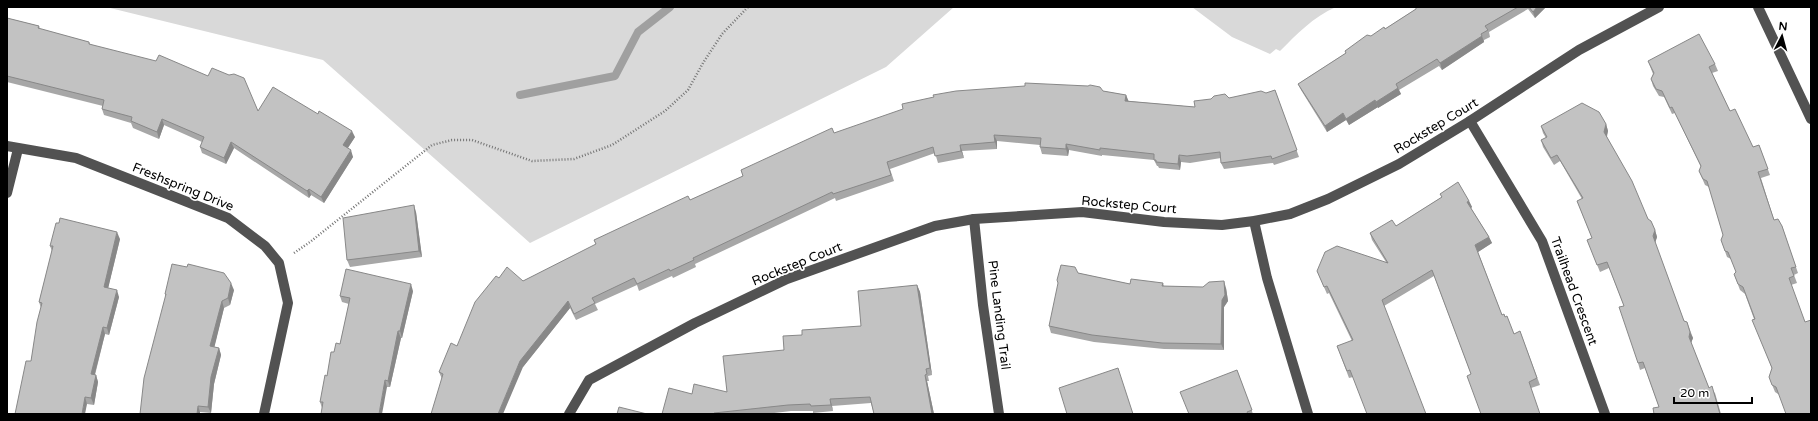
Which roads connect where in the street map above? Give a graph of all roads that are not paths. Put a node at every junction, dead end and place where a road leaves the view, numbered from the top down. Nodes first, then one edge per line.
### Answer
1 (1659, 7) edge
2 (1758, 7) edge
3 (1811, 119) edge
4 (1470, 121) junction
5 (7, 146) edge
6 (18, 149) junction
7 (7, 193) edge
8 (974, 219) junction
9 (1254, 221) junction
10 (264, 414) edge
11 (570, 414) edge
12 (999, 414) edge
13 (1308, 414) edge
14 (1605, 414) edge

1 - 4 street, Rockstep Court
2 - 3 street
4 - 9 street, Rockstep Court
4 - 14 street, Trailhead Crescent
5 - 6 street, Freshspring Drive
6 - 7 street
6 - 10 street, Freshspring Drive
8 - 9 street, Rockstep Court
8 - 11 street, Rockstep Court
8 - 12 street, Pine Landing Trail
9 - 13 street

